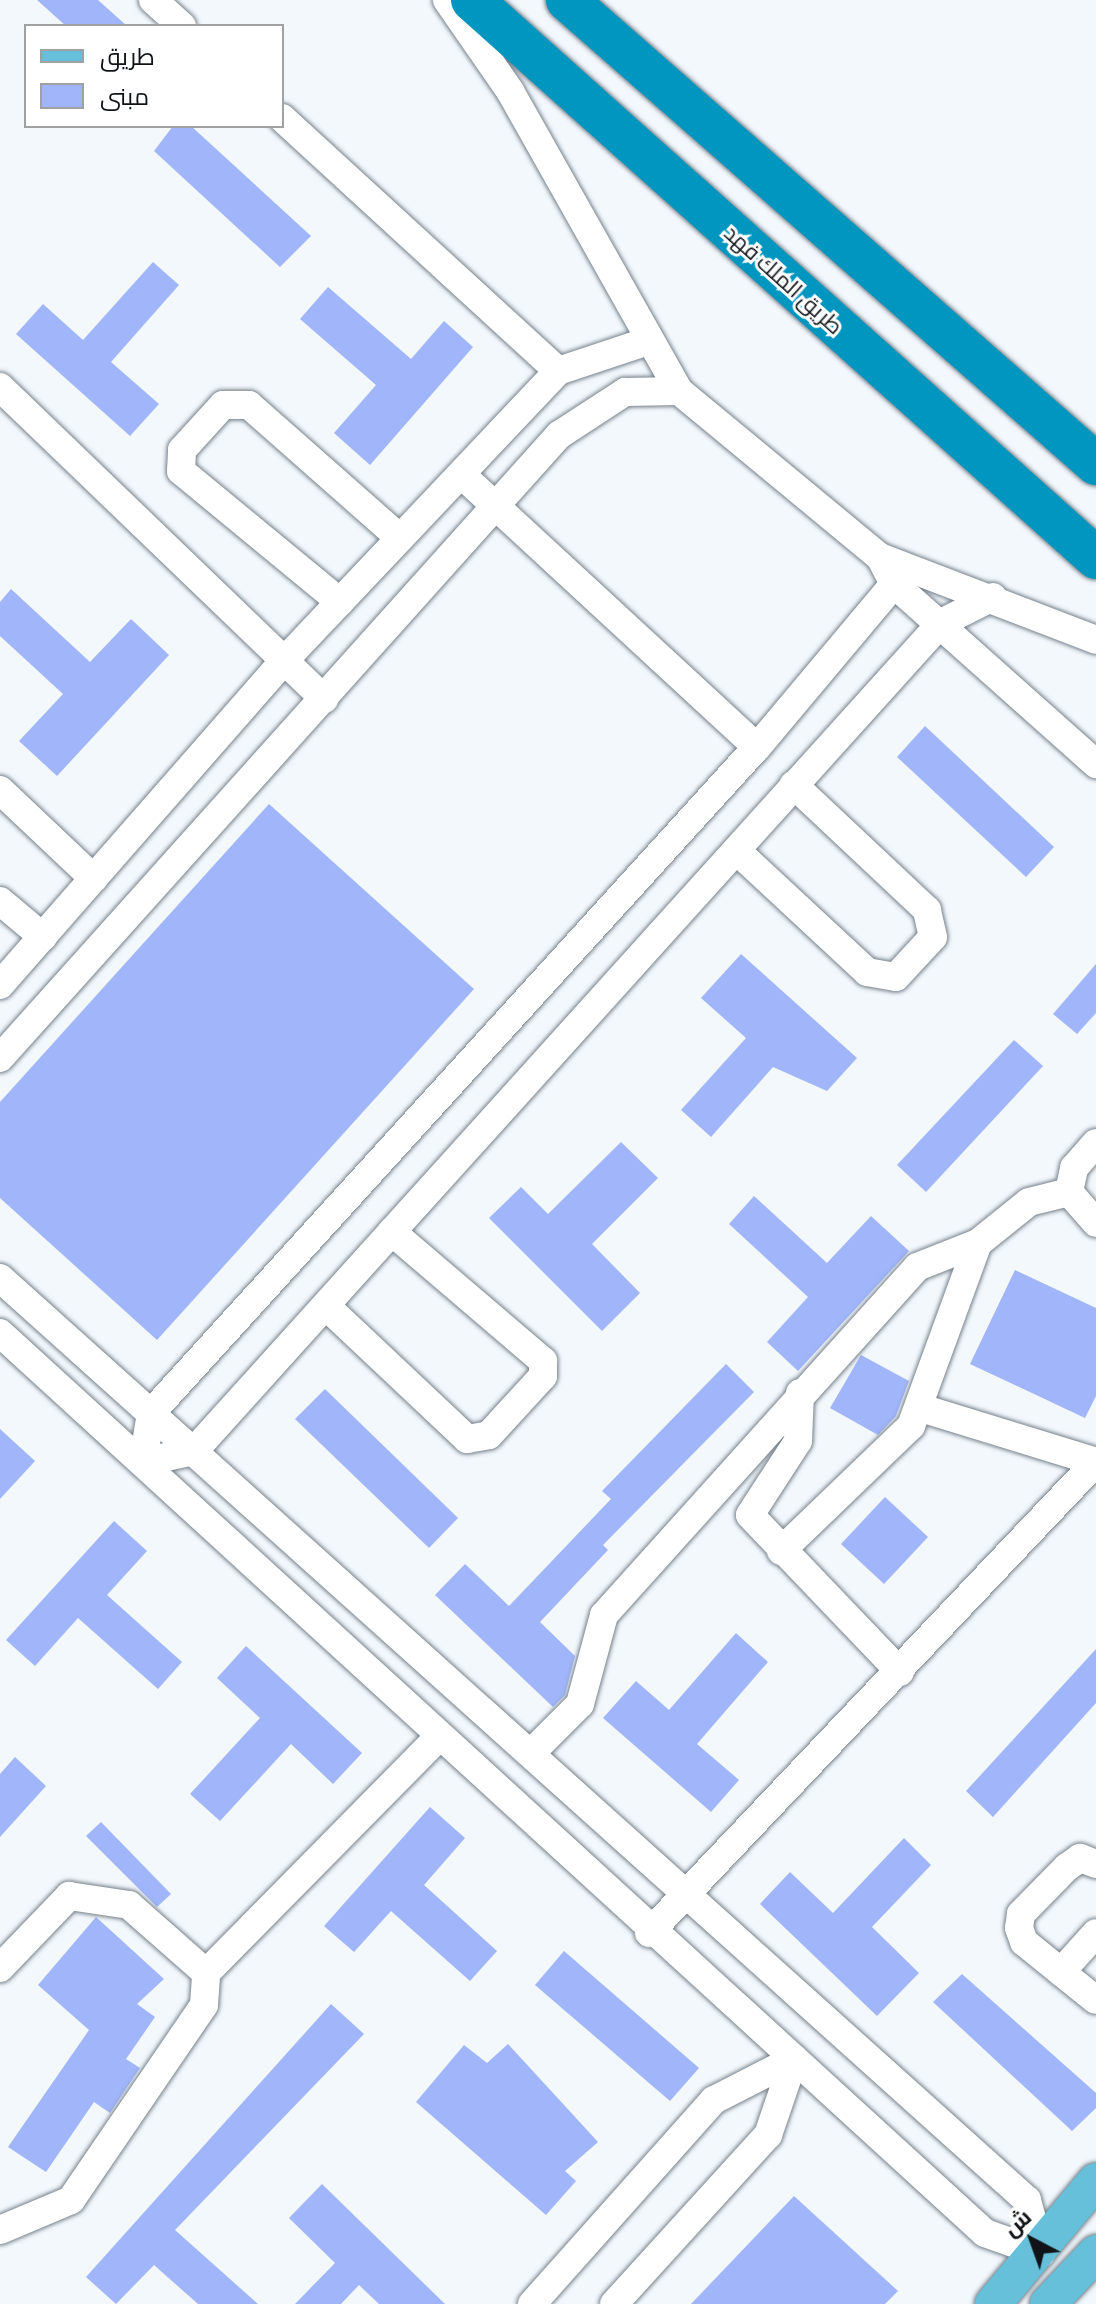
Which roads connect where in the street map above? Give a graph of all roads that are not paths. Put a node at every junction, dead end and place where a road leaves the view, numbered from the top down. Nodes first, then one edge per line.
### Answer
1 (153, 0) edge
2 (447, 0) edge
3 (472, 0) edge
4 (567, 0) edge
5 (180, 24) edge
6 (284, 120) edge
7 (645, 342) junction
8 (558, 371) junction
9 (0, 387) edge
10 (679, 391) junction
11 (1096, 464) edge
12 (463, 476) junction
13 (496, 507) junction
14 (400, 538) junction
15 (880, 557) junction
16 (1096, 558) edge
17 (894, 584) junction
18 (993, 597) junction
19 (340, 602) junction
20 (941, 623) junction
21 (1096, 640) edge
22 (283, 662) junction
23 (324, 699) junction
24 (757, 747) junction
25 (1096, 764) edge
26 (794, 785) junction
27 (0, 790) edge
28 (738, 852) junction
29 (94, 879) junction
30 (0, 901) edge
31 (43, 937) junction
32 (0, 985) edge
33 (0, 1058) edge
34 (1096, 1143) edge
35 (1069, 1192) junction
36 (1096, 1223) edge
37 (392, 1232) junction
38 (978, 1243) junction
39 (0, 1278) edge
40 (326, 1306) junction
41 (0, 1333) edge
42 (800, 1393) junction
43 (921, 1408) junction
44 (151, 1413) junction
45 (194, 1451) junction
46 (143, 1462) junction
47 (1096, 1462) edge
48 (781, 1551) junction
49 (900, 1672) junction
50 (439, 1737) junction
51 (533, 1751) junction
52 (1096, 1864) edge
53 (687, 1894) junction
54 (649, 1933) junction
55 (1096, 1933) edge
56 (0, 1968) edge
57 (1061, 1972) junction
58 (206, 1973) junction
59 (1096, 2000) edge
60 (794, 2059) junction
61 (1096, 2181) edge
62 (0, 2230) edge
63 (1041, 2253) junction
64 (1096, 2253) edge
65 (532, 2304) edge
66 (614, 2304) edge
67 (993, 2304) edge
68 (1048, 2304) edge

1 - 5 street
2 - 7 street
3 - 16 highway, طريق الملك فهد
4 - 11 highway
6 - 8 street
7 - 8 street
7 - 10 street
8 - 12 street
9 - 22 street
10 - 13 street
10 - 15 street
12 - 13 street
12 - 14 street
13 - 23 street
13 - 24 street
14 - 19 street
14 - 19 street
15 - 17 street
15 - 18 street
17 - 20 street
17 - 24 street
18 - 20 street
18 - 21 street
19 - 22 street
20 - 25 street
20 - 26 street
22 - 23 street
22 - 29 street
23 - 33 street
24 - 44 street
26 - 28 street
26 - 28 street
27 - 29 street
28 - 37 street
29 - 31 street
30 - 31 street
31 - 32 street
34 - 35 street
35 - 36 street
35 - 38 street
37 - 40 street
37 - 40 street
38 - 42 street
38 - 43 street
39 - 44 street
40 - 45 street
41 - 46 street
42 - 48 street
42 - 51 street
43 - 47 street
43 - 48 street
44 - 45 street
44 - 46 street
45 - 46 street
45 - 51 street
46 - 50 street
47 - 49 street
48 - 49 street
49 - 53 street
50 - 54 street
50 - 58 street
51 - 53 street
52 - 57 street
53 - 54 street
53 - 63 street
54 - 60 street
55 - 57 street
56 - 58 street
57 - 59 street
58 - 62 street
60 - 63 street
60 - 65 street
60 - 66 street
61 - 63 main road
63 - 67 main road
64 - 68 main road

